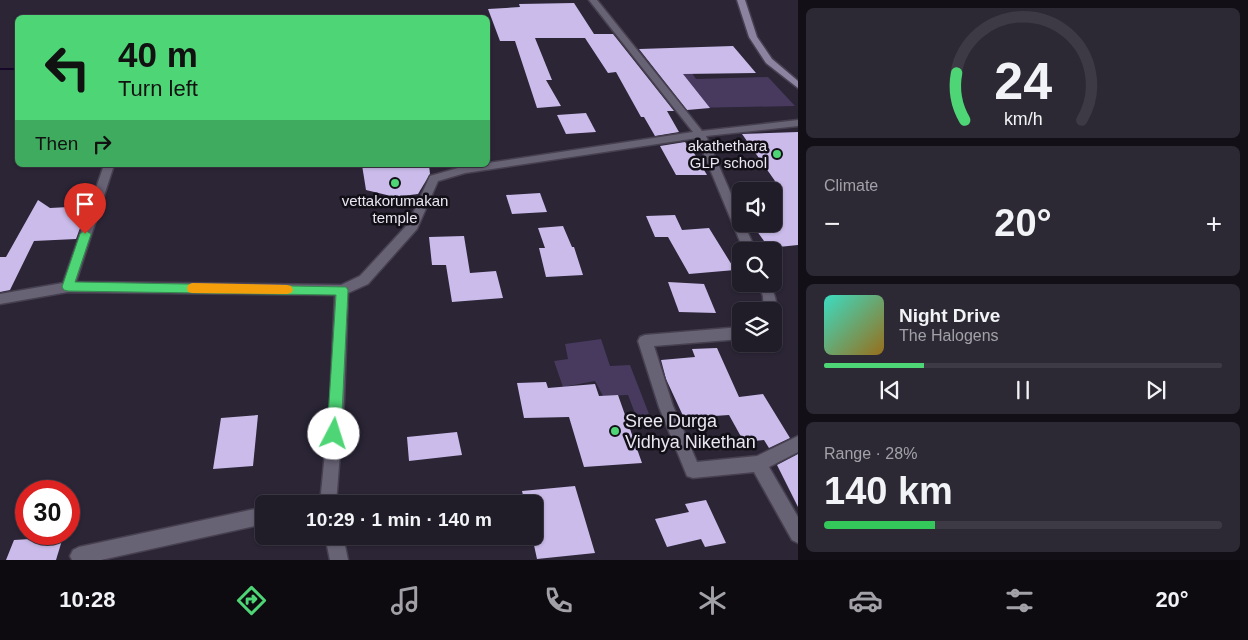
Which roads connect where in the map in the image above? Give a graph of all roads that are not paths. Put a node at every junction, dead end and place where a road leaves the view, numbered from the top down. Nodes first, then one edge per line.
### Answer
1 (593, 0) edge
2 (740, 0) edge
3 (798, 85) edge
4 (798, 123) edge
5 (700, 134) junction
6 (490, 166) edge
7 (108, 167) edge
8 (485, 167) edge
9 (746, 242) edge
10 (68, 287) junction
11 (342, 290) junction
12 (0, 299) edge
13 (732, 334) edge
14 (798, 444) edge
15 (758, 464) junction
16 (325, 495) edge
17 (255, 517) edge
18 (798, 534) edge
19 (336, 545) edge
20 (79, 556) dead end
21 (339, 560) edge

1 - 5 street
2 - 3 main road
4 - 5 street
5 - 6 street
5 - 9 street
7 - 10 street
8 - 11 street
10 - 11 street
10 - 12 street
11 - 16 street
13 - 15 street
14 - 15 street
15 - 18 street
17 - 20 street
19 - 21 street

